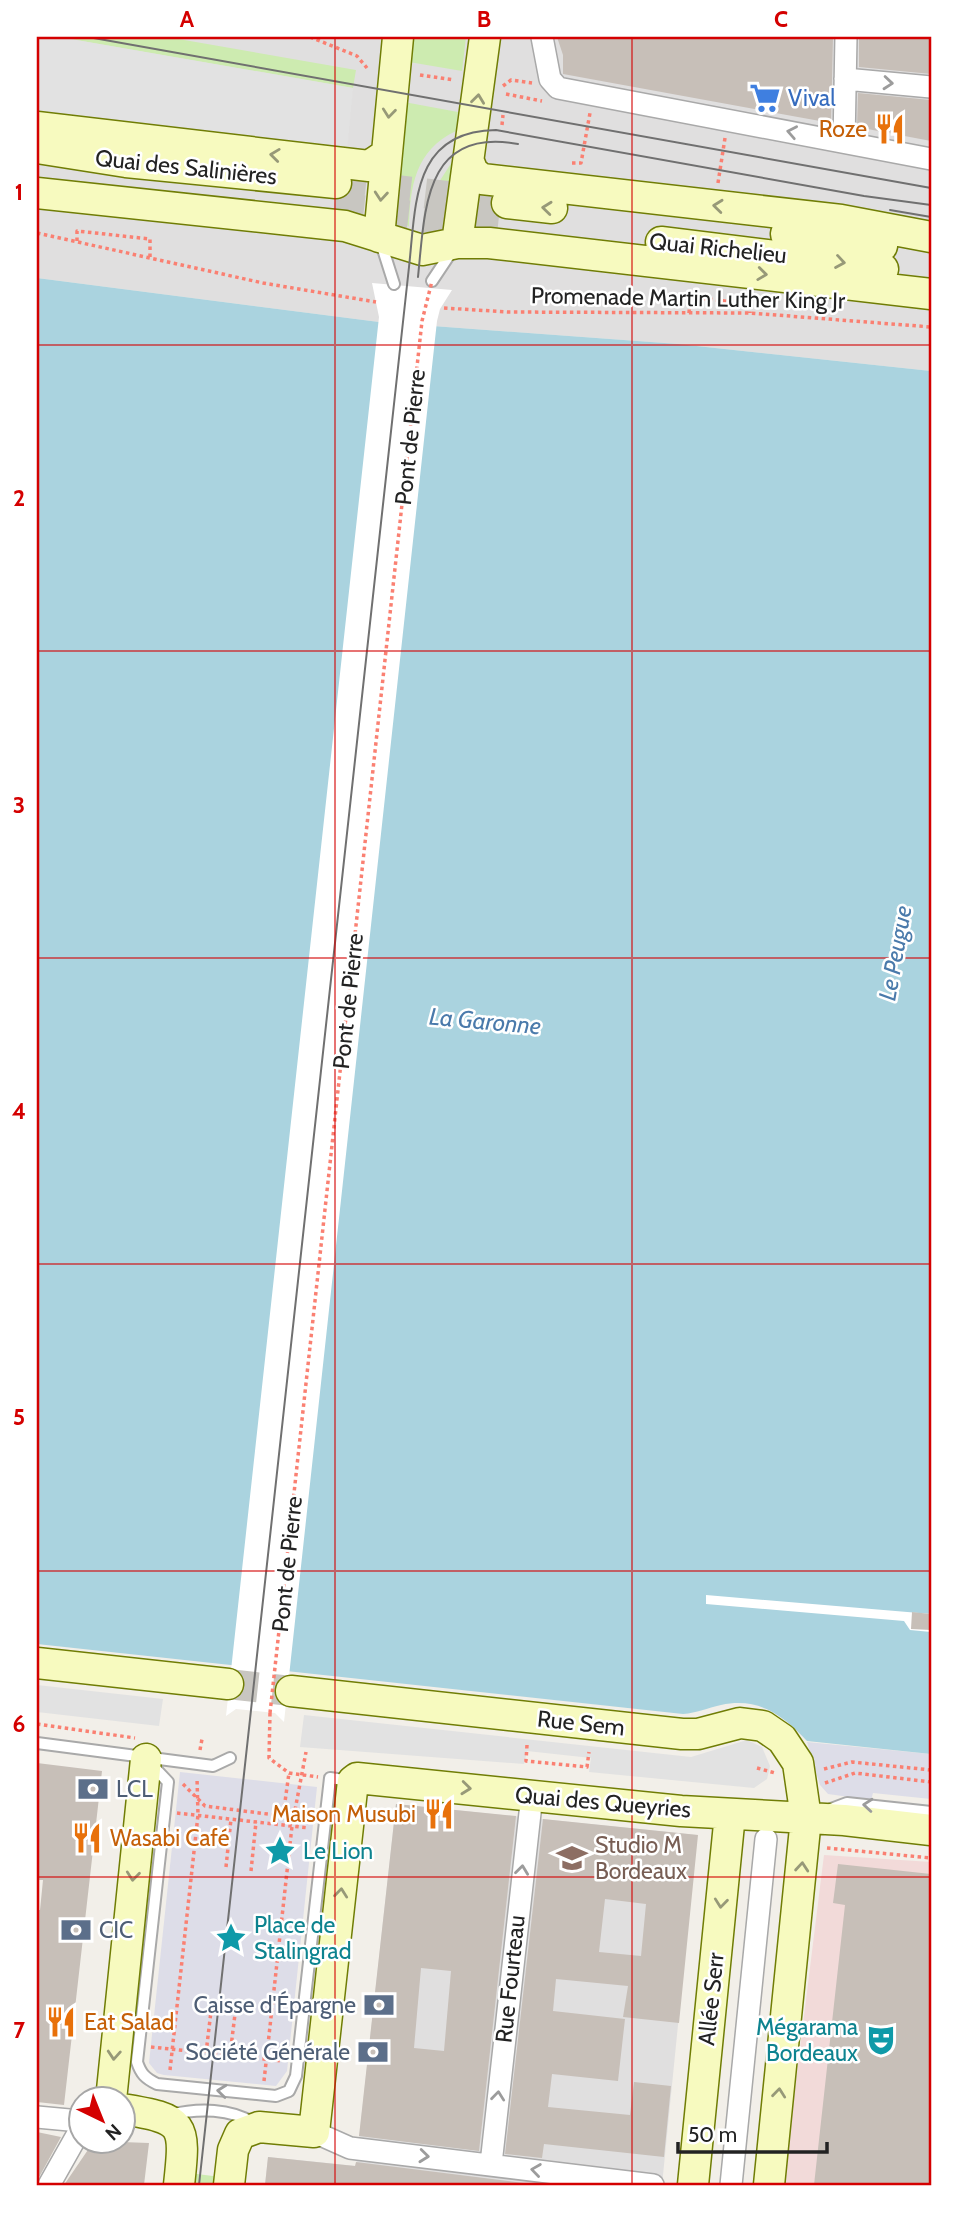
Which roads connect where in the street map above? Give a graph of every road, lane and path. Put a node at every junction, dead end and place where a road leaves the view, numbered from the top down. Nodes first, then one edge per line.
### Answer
1 (310, 37) edge
2 (398, 37) edge
3 (485, 37) edge
4 (542, 37) edge
5 (846, 37) edge
6 (367, 68) dead end
7 (418, 74) dead end
8 (845, 79) junction
9 (463, 82) dead end
10 (931, 87) edge
11 (506, 94) dead end
12 (556, 96) junction
13 (578, 108) dead end
14 (503, 115) dead end
15 (502, 125) dead end
16 (37, 127) edge
17 (726, 135) dead end
18 (844, 142) junction
19 (37, 148) edge
20 (384, 156) junction
21 (931, 159) edge
22 (469, 162) junction
23 (567, 163) dead end
24 (37, 172) edge
25 (717, 185) dead end
26 (37, 193) edge
27 (111, 225) dead end
28 (37, 233) edge
29 (111, 234) junction
30 (379, 237) junction
31 (931, 237) edge
32 (77, 241) junction
33 (457, 243) junction
34 (931, 252) edge
35 (150, 257) junction
36 (931, 276) edge
37 (393, 280) joint
38 (432, 281) junction
39 (719, 293) dead end
40 (718, 301) junction
41 (376, 302) dead end
42 (927, 304) edge
43 (444, 308) dead end
44 (689, 313) junction
45 (750, 313) junction
46 (921, 326) junction
47 (931, 327) edge
48 (37, 1663) edge
49 (228, 1684) tunnel mouth
50 (291, 1691) tunnel mouth
51 (37, 1743) edge
52 (527, 1745) dead end
53 (306, 1752) dead end
54 (589, 1752) dead end
55 (230, 1758) dead end
56 (146, 1759) junction
57 (198, 1764) junction
58 (557, 1764) junction
59 (757, 1768) dead end
60 (931, 1770) edge
61 (289, 1773) junction
62 (556, 1773) dead end
63 (303, 1775) junction
64 (810, 1778) junction
65 (354, 1781) junction
66 (180, 1782) dead end
67 (931, 1782) edge
68 (532, 1795) junction
69 (197, 1800) junction
70 (175, 1812) dead end
71 (931, 1812) edge
72 (730, 1814) junction
73 (198, 1815) junction
74 (806, 1818) junction
75 (231, 1819) junction
76 (256, 1822) junction
77 (292, 1826) junction
78 (313, 1828) dead end
79 (931, 1830) edge
80 (766, 1839) dead end
81 (931, 1847) edge
82 (803, 1849) junction
83 (931, 1858) edge
84 (226, 1867) dead end
85 (251, 1871) dead end
86 (212, 2003) dead end
87 (236, 2006) dead end
88 (149, 2047) dead end
89 (173, 2050) junction
90 (206, 2053) junction
91 (230, 2055) junction
92 (265, 2059) junction
93 (288, 2061) dead end
94 (169, 2076) dead end
95 (112, 2086) edge
96 (264, 2086) dead end
97 (136, 2111) edge
98 (164, 2116) junction
99 (37, 2117) edge
100 (66, 2120) edge
101 (259, 2127) junction
102 (314, 2132) junction
103 (66, 2155) edge
104 (491, 2164) junction
105 (49, 2185) edge
106 (179, 2185) edge
107 (229, 2185) edge
108 (653, 2185) edge
109 (693, 2185) edge
110 (731, 2185) edge
111 (769, 2185) edge

1 - 6 path
2 -> 20 main road
22 -> 3 main road
4 - 12 street
5 - 8 street
7 - 9 path
8 -> 10 street
8 - 18 street
11 - 12 path
18 -> 12 street
13 - 23 path
14 - 15 path
20 -> 16 main road
17 - 25 path
18 - 21 street
19 - 24 main road, Quai des Salinières
20 -> 30 main road
31 -> 22 main road
22 - 33 main road
26 - 30 main road
27 - 29 path
28 - 32 path
29 - 32 path
29 - 35 path
30 - 33 main road
30 - 37 lane
32 - 35 path
33 - 38 lane
33 -> 42 main road
34 -> 36 main road, Quai Richelieu
35 - 41 path
37 - 38 path
38 - 61 path, Pont de Pierre, bridge
39 - 40 path
40 - 44 path
40 - 45 path
42 - 46 path
43 - 44 path, Promenade Martin Luther King Jr
44 - 45 path, Promenade Martin Luther King Jr
45 - 46 path, Promenade Martin Luther King Jr
46 - 47 path, Promenade Martin Luther King Jr
48 - 49 main road
50 - 64 main road, Rue Sem
51 - 56 lane
52 - 58 path
53 - 63 path
54 - 58 path
55 - 57 lane
56 - 57 lane
65 -> 56 lane
56 -> 95 main road
57 - 69 path
58 - 62 path
59 - 64 path
60 - 64 path
61 - 63 path
61 - 69 path
63 - 77 path
64 - 67 path
64 - 74 main road, Rue Sem
65 -> 68 main road, Quai des Queyries
102 -> 65 main road
66 - 69 path
68 - 72 main road, Quai des Queyries
104 -> 68 street, Rue Fourteau
69 - 73 path
70 - 73 path
71 -> 74 lane
72 - 74 main road, Quai des Queyries
72 -> 109 main road, Allée Serr
73 - 75 path
73 - 89 path
74 - 79 main road, Quai des Queyries
74 - 81 main road, Quai des Queyries
74 - 82 main road
75 - 76 path
75 - 84 path
76 - 77 path
76 - 85 path
77 - 78 path
77 - 92 path
80 - 110 street, Allée Serr
82 - 83 path
111 -> 82 main road
86 - 90 path
87 - 91 path
88 - 89 path
89 - 90 path
89 - 94 path
90 - 91 path
91 - 92 path
92 - 93 path
92 - 96 path
97 - 98 main road
98 - 101 lane
98 - 106 main road
99 - 100 street
101 - 102 main road
101 - 107 main road
102 -> 104 street
103 - 105 street
108 -> 104 street

